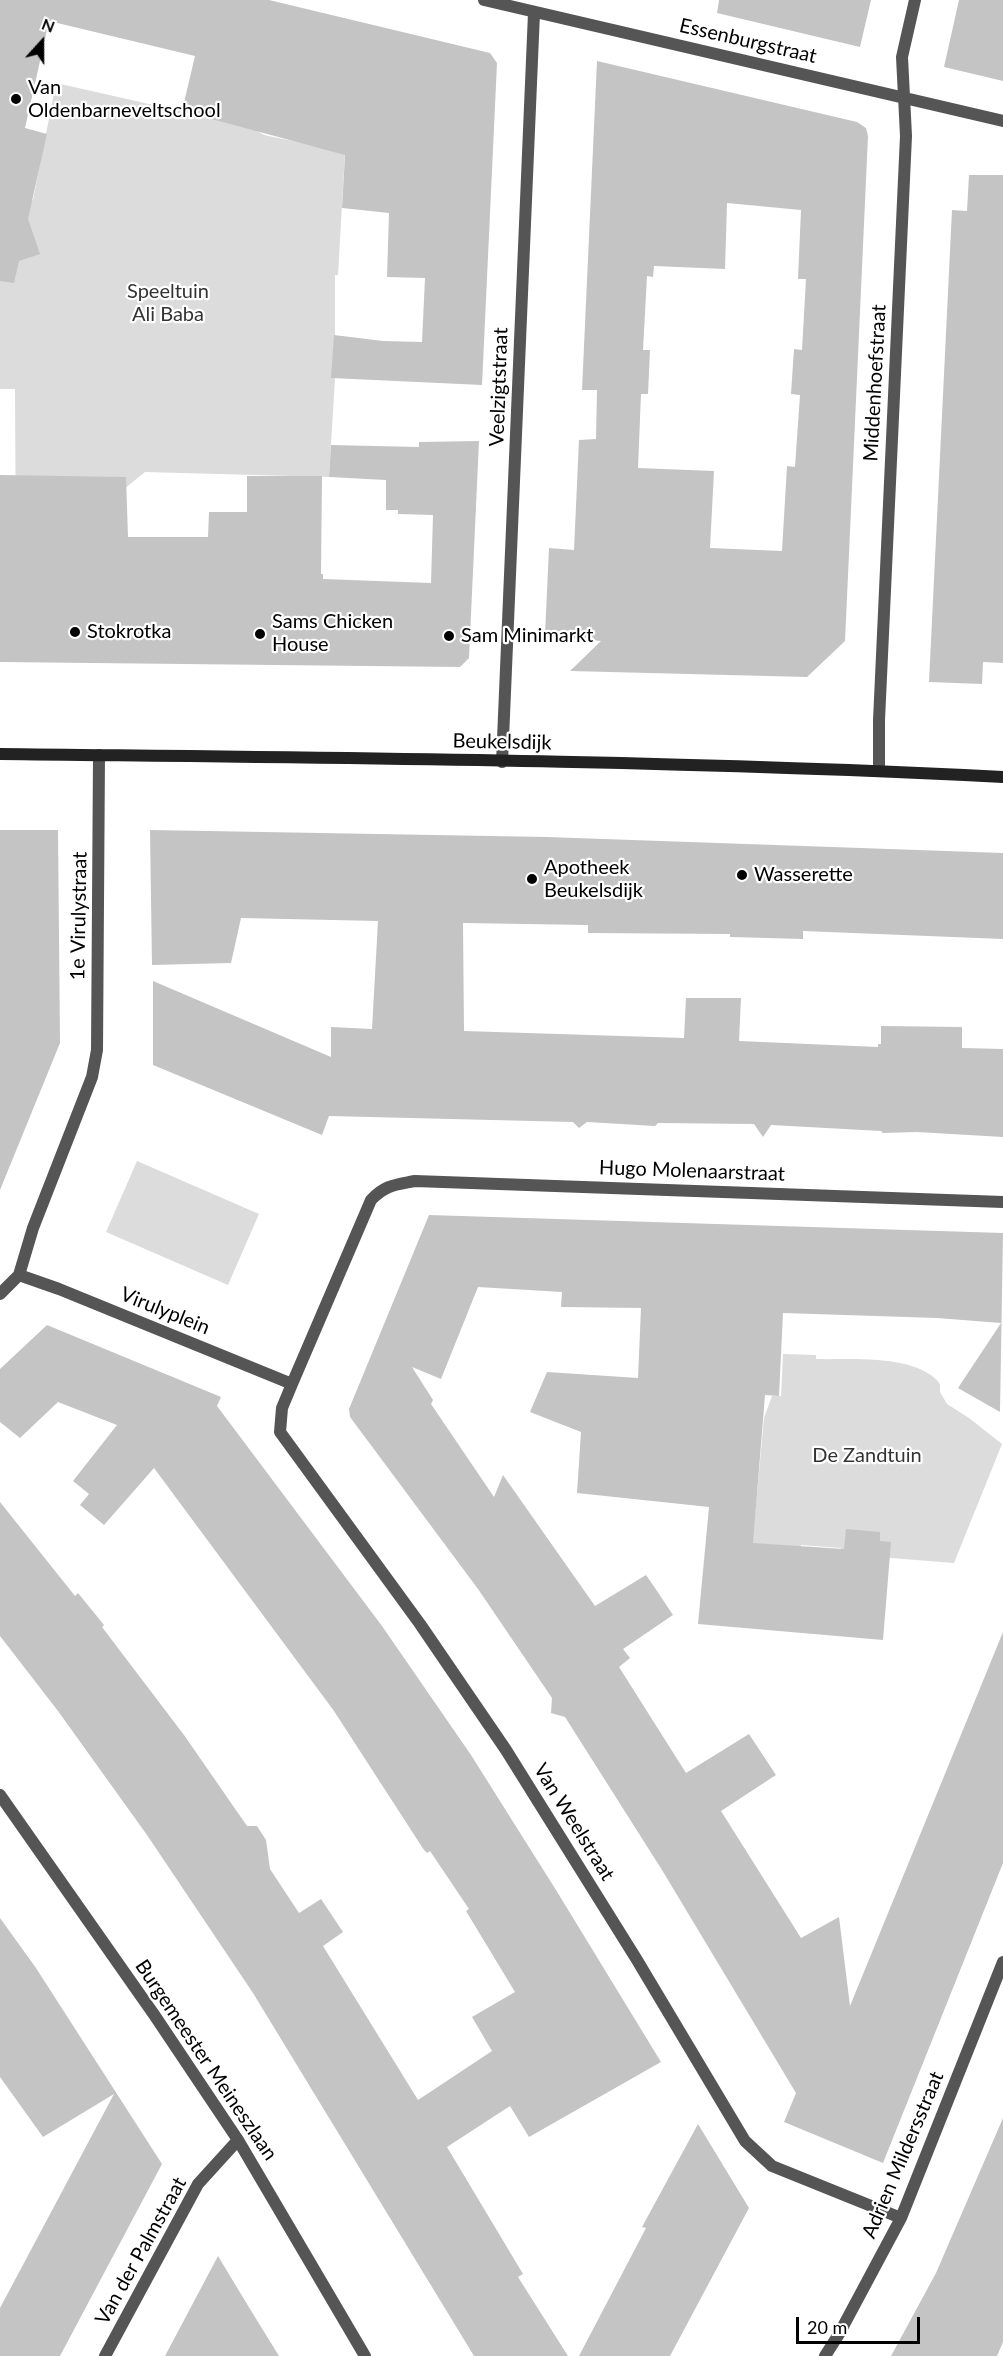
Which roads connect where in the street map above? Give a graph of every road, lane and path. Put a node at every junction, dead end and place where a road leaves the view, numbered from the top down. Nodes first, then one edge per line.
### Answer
1 (484, 0) edge
2 (915, 0) edge
3 (534, 13) junction
4 (905, 97) junction
5 (1003, 121) edge
6 (0, 754) edge
7 (99, 755) junction
8 (502, 762) junction
9 (879, 770) junction
10 (1003, 777) edge
11 (1003, 1202) edge
12 (20, 1275) junction
13 (0, 1294) edge
14 (292, 1384) junction
15 (0, 1795) edge
16 (1003, 1962) edge
17 (238, 2140) junction
18 (900, 2218) junction
19 (105, 2356) edge
20 (365, 2356) edge
21 (825, 2356) edge

1 - 3 street, Essenburgstraat
2 - 4 street, Middenhoefstraat
3 - 4 street, Essenburgstraat
3 - 8 street, Veelzigtstraat
4 - 5 street, Essenburgstraat
4 - 9 street, Middenhoefstraat
6 - 7 main road, Beukelsdijk
7 - 8 main road, Beukelsdijk
7 - 12 street, 1e Virulystraat
8 - 9 main road, Beukelsdijk
9 - 10 main road, Beukelsdijk
11 - 14 street, Hugo Molenaarstraat
12 - 13 street
12 - 14 street, Virulyplein
14 - 18 street, Van Weelstraat
15 - 17 street, Burgemeester Meineszlaan
16 - 18 street, Adrien Mildersstraat
17 - 19 street, Van der Palmstraat
17 - 20 street, Burgemeester Meineszlaan
18 - 21 street, Adrien Mildersstraat

